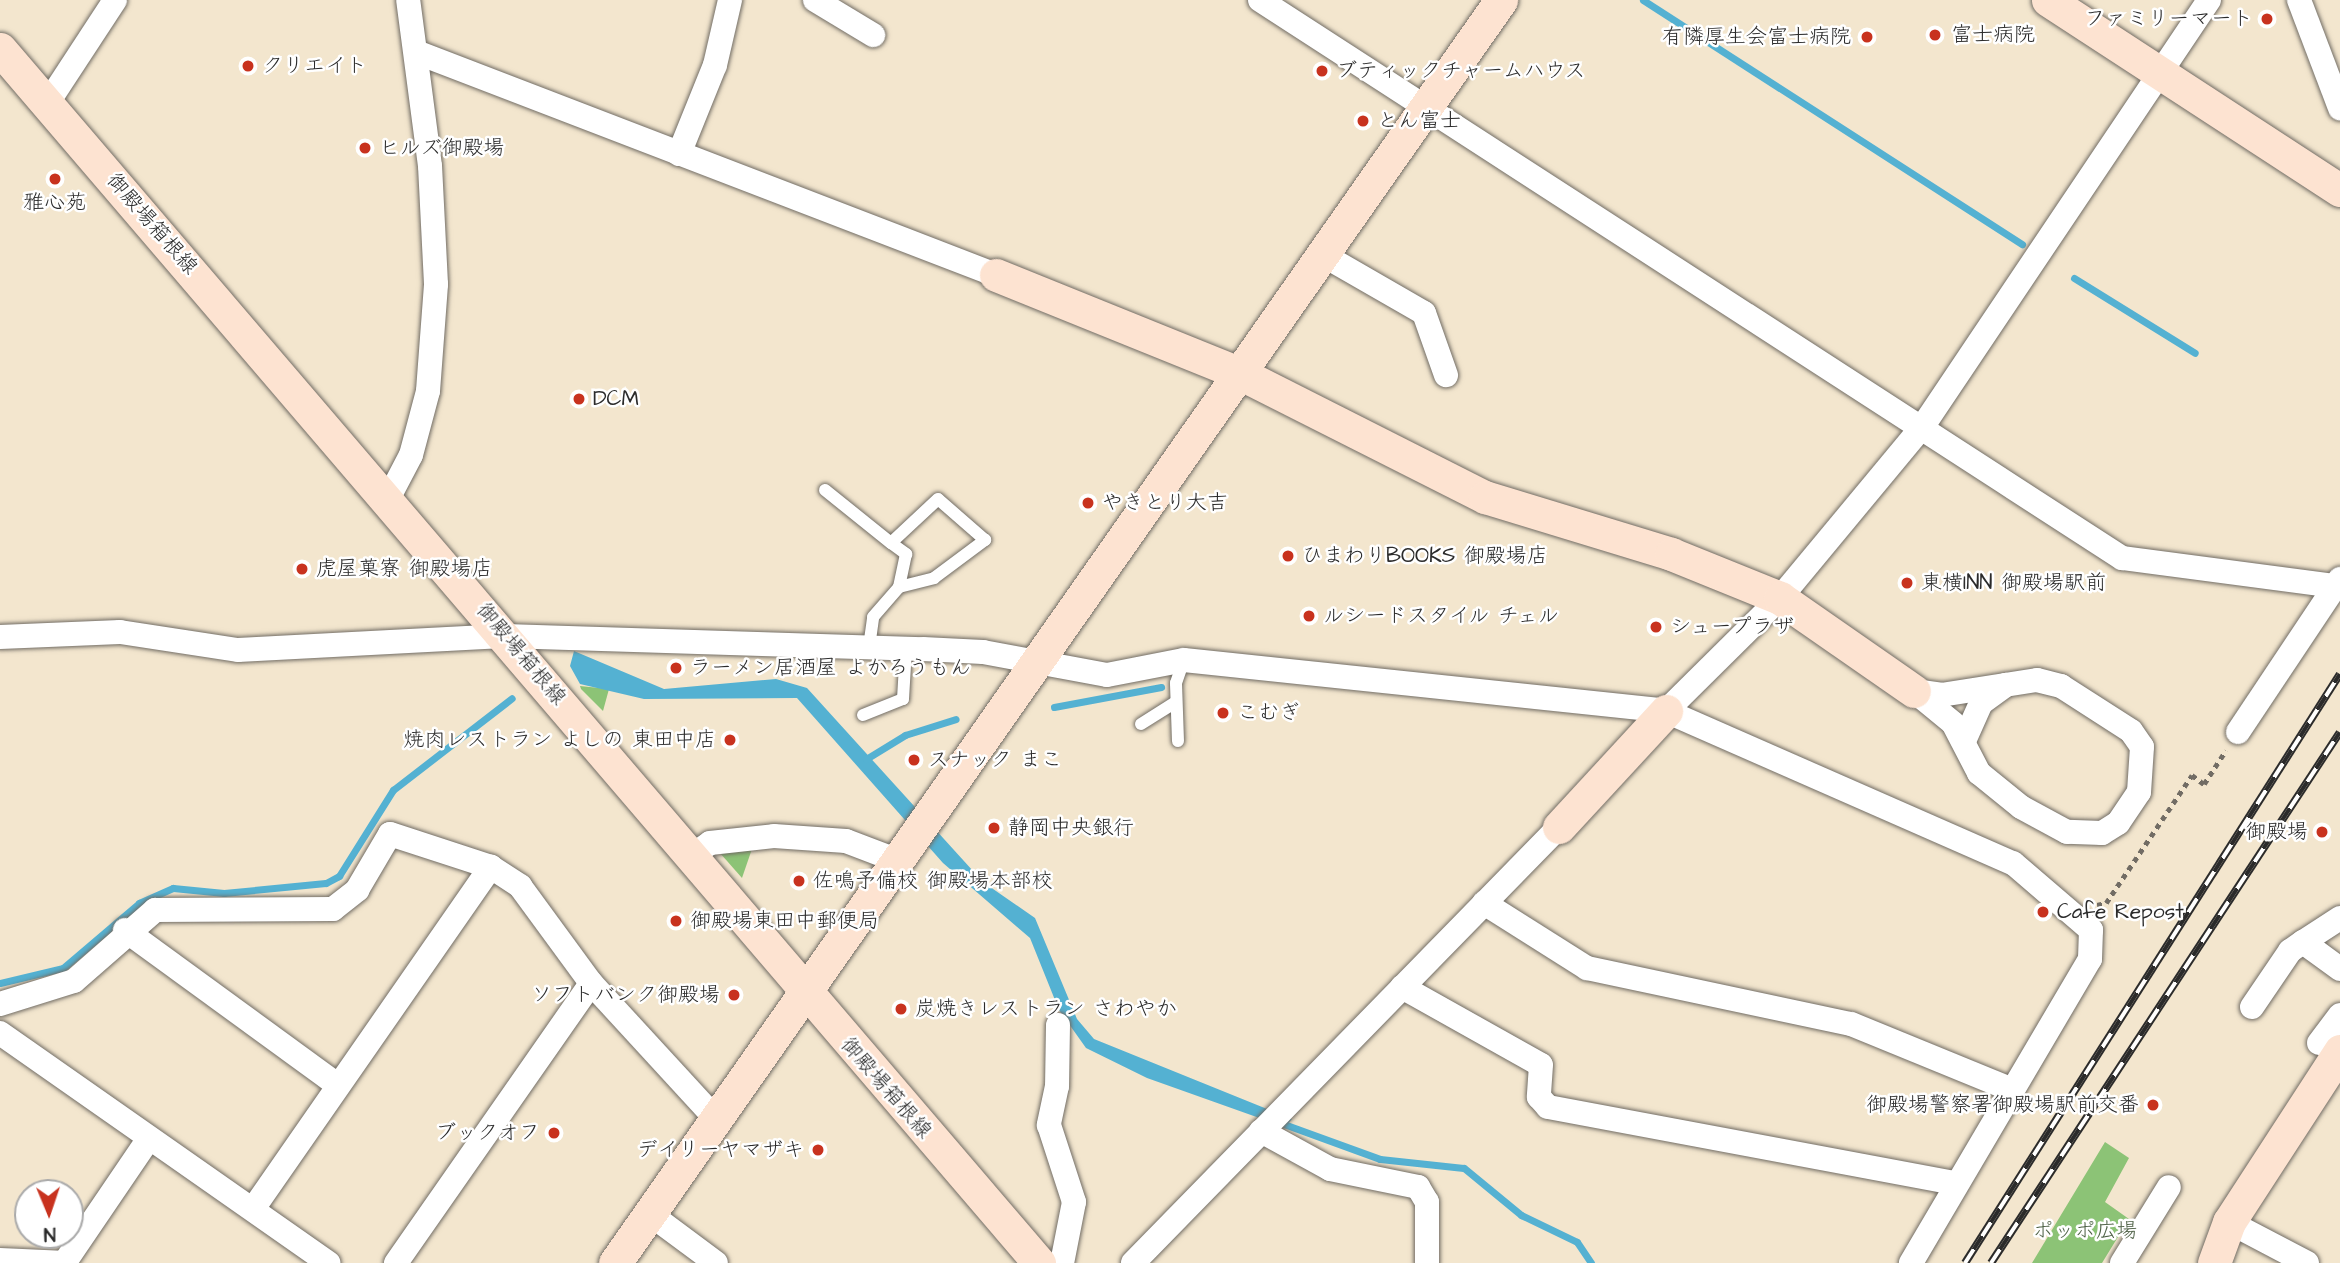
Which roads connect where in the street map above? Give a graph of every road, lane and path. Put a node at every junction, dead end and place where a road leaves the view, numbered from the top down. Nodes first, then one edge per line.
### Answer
1 (115, 0) edge
2 (408, 0) edge
3 (730, 0) edge
4 (815, 0) edge
5 (1260, 0) edge
6 (1501, 0) edge
7 (2048, 0) edge
8 (2209, 0) edge
9 (2307, 2) edge
10 (873, 34) dead end
11 (0, 49) edge
12 (416, 52) junction
13 (2160, 71) junction
14 (47, 104) junction
15 (1428, 107) junction
16 (2340, 108) edge
17 (680, 154) junction
18 (2340, 190) edge
19 (1325, 256) junction
20 (996, 275) joint
21 (1243, 375) junction
22 (1446, 375) dead end
23 (1923, 426) junction
24 (825, 490) dead end
25 (389, 497) junction
26 (891, 543) junction
27 (2338, 583) edge
28 (899, 587) junction
29 (1780, 598) junction
30 (505, 636) junction
31 (0, 637) edge
32 (869, 647) junction
33 (906, 648) junction
34 (1184, 660) junction
35 (1039, 665) junction
36 (2011, 681) junction
37 (1914, 691) junction
38 (1176, 702) junction
39 (1666, 711) junction
40 (863, 715) dead end
41 (1141, 724) dead end
42 (2238, 732) joint
43 (1178, 741) dead end
44 (1964, 741) junction
45 (1559, 827) joint
46 (917, 840) junction
47 (690, 857) junction
48 (491, 867) junction
49 (1484, 903) junction
50 (2069, 911) junction
51 (2340, 918) edge
52 (125, 930) junction
53 (2303, 942) junction
54 (2340, 969) edge
55 (592, 983) junction
56 (1402, 987) junction
57 (806, 996) junction
58 (0, 1004) edge
59 (2252, 1007) dead end
60 (2340, 1015) edge
61 (1058, 1024) dead end
62 (0, 1033) edge
63 (2329, 1047) edge
64 (337, 1084) junction
65 (2010, 1089) junction
66 (716, 1119) junction
67 (1261, 1131) junction
68 (148, 1140) junction
69 (1956, 1183) junction
70 (2169, 1187) dead end
71 (253, 1209) junction
72 (650, 1214) junction
73 (2229, 1222) junction
74 (0, 1260) edge
75 (65, 1263) edge
76 (328, 1263) edge
77 (396, 1263) edge
78 (615, 1263) edge
79 (716, 1263) edge
80 (1039, 1263) edge
81 (1062, 1263) edge
82 (1133, 1263) edge
83 (1427, 1263) edge
84 (1911, 1263) edge
85 (2122, 1263) edge
86 (2214, 1263) edge
87 (2307, 1263) edge

1 - 14 street
2 - 12 street
3 - 17 street
4 - 10 street
5 - 15 street
6 - 15 street
7 - 13 street
8 - 13 street
9 - 16 street
11 - 14 street, 御殿場箱根線
12 - 17 street
12 - 25 street
13 - 18 street
13 - 23 street
14 - 25 street, 御殿場箱根線
15 - 19 street
15 - 23 street
17 - 20 street
19 - 21 street
19 - 22 street
20 - 21 street
21 - 29 street
21 - 35 street
23 - 27 street
23 - 29 street
24 - 26 lane
25 - 30 street, 御殿場箱根線
26 - 28 lane
26 - 28 lane
27 - 42 street
28 - 32 lane
29 - 37 street
29 - 39 street
30 - 31 street
30 - 32 street
30 - 47 street, 御殿場箱根線
32 - 33 street
33 - 35 street
33 - 40 lane
34 - 35 street
34 - 38 lane
34 - 39 street
35 - 46 street
36 - 37 street
36 - 44 street
36 - 44 street
37 - 44 street
38 - 41 lane
38 - 43 lane
39 - 45 street
39 - 50 street
42 - 50 path
45 - 49 street
46 - 47 street
46 - 57 street
47 - 57 street, 御殿場箱根線
48 - 52 street
48 - 55 street
48 - 64 street
49 - 56 street
49 - 65 street
50 - 65 street
51 - 53 street
52 - 58 street
52 - 64 street
53 - 54 street
53 - 59 street
55 - 66 street
55 - 77 street
56 - 67 street
56 - 69 street
57 - 66 street
57 - 80 street, 御殿場箱根線
60 - 63 street
61 - 81 street
62 - 68 street
63 - 73 street
64 - 71 street
65 - 69 street
66 - 72 street
67 - 82 street
67 - 83 street
68 - 71 street
68 - 75 street
69 - 84 street
70 - 85 street
71 - 76 street
72 - 78 street
72 - 79 street
73 - 86 street
73 - 87 street
74 - 75 street

